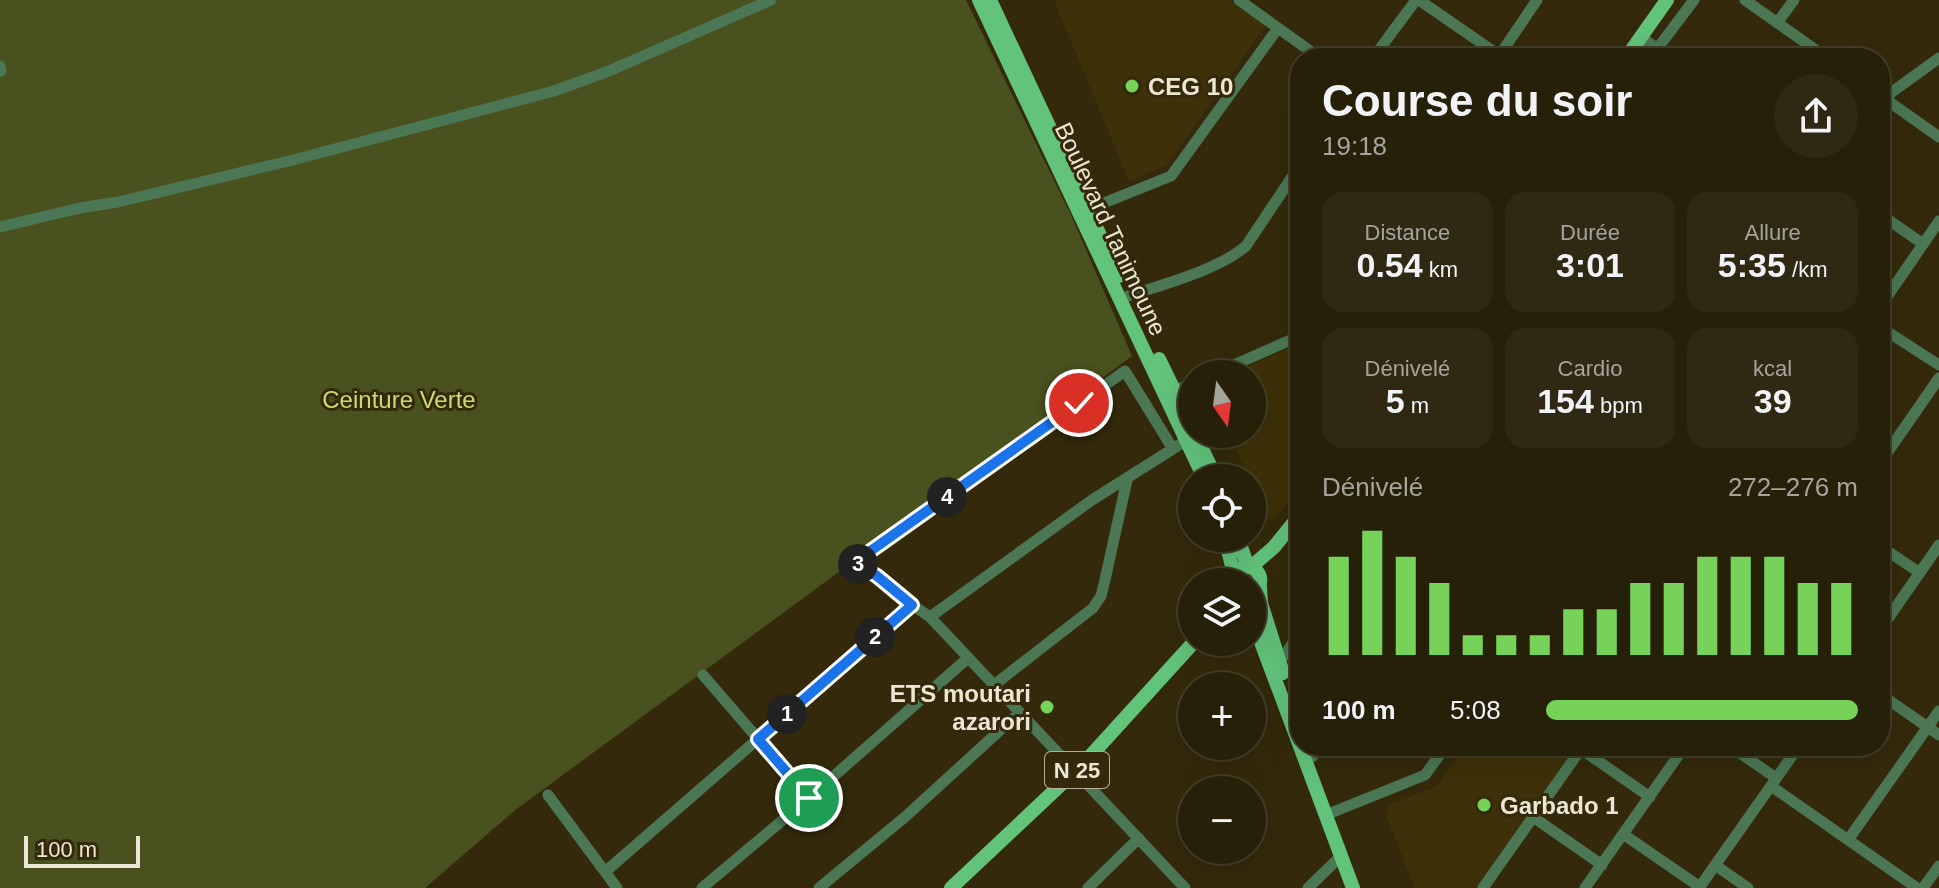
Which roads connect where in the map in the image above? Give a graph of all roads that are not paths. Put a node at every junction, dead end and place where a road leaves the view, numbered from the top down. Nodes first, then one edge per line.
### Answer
1 (771, 0) edge
2 (979, 0) edge
3 (990, 0) edge
4 (1418, 0) edge
5 (1537, 0) edge
6 (1667, 0) edge
7 (1694, 0) edge
8 (1745, 0) edge
9 (1794, 0) edge
10 (1242, 1) edge
11 (1777, 23) junction
12 (1278, 28) junction
13 (1641, 37) junction
14 (1306, 48) edge
15 (1381, 48) edge
16 (1488, 48) edge
17 (1507, 48) edge
18 (1633, 48) edge
19 (1656, 48) edge
20 (1658, 48) edge
21 (1806, 48) edge
22 (1939, 58) edge
23 (1890, 92) edge
24 (1890, 102) edge
25 (1939, 137) edge
26 (1290, 180) edge
27 (1089, 209) junction
28 (1890, 221) edge
29 (1939, 221) edge
30 (0, 227) edge
31 (1095, 235) junction
32 (1923, 244) junction
33 (1890, 292) edge
34 (1128, 296) junction
35 (1890, 333) edge
36 (1290, 340) edge
37 (1245, 360) edge
38 (1939, 365) edge
39 (1939, 378) edge
40 (1178, 389) edge
41 (1174, 391) junction
42 (1178, 401) edge
43 (1178, 407) edge
44 (1178, 445) edge
45 (1173, 449) junction
46 (1890, 449) edge
47 (1127, 480) junction
48 (1290, 527) edge
49 (1939, 545) edge
50 (1890, 553) edge
51 (1261, 568) edge
52 (1920, 573) junction
53 (912, 605) junction
54 (1890, 616) edge
55 (930, 617) junction
56 (1266, 620) edge
57 (1290, 647) edge
58 (1181, 656) edge
59 (1265, 656) edge
60 (968, 658) junction
61 (1278, 660) junction
62 (703, 675) dead end
63 (994, 685) junction
64 (1290, 694) edge
65 (1890, 701) edge
66 (1939, 711) edge
67 (1020, 712) junction
68 (1290, 723) edge
69 (1928, 727) junction
70 (1939, 735) edge
71 (758, 739) junction
72 (1303, 756) edge
73 (1316, 756) edge
74 (1440, 756) edge
75 (1573, 756) edge
76 (1592, 756) edge
77 (1678, 756) edge
78 (1742, 756) edge
79 (1792, 756) edge
80 (1075, 771) junction
81 (1774, 782) junction
82 (548, 795) dead end
83 (1650, 797) junction
84 (809, 798) junction
85 (1333, 812) junction
86 (1533, 817) junction
87 (1623, 834) junction
88 (1139, 838) junction
89 (1848, 840) junction
90 (1341, 856) junction
91 (1602, 865) junction
92 (1715, 865) junction
93 (1939, 866) edge
94 (605, 872) junction
95 (617, 888) edge
96 (702, 888) edge
97 (819, 888) edge
98 (951, 888) edge
99 (1088, 888) edge
100 (1185, 888) edge
101 (1308, 888) edge
102 (1353, 888) edge
103 (1362, 888) edge
104 (1483, 888) edge
105 (1585, 888) edge
106 (1700, 888) edge
107 (1748, 888) edge
108 (1917, 888) edge
109 (1923, 888) edge

1 - 30 street
2 - 31 main road, Boulevard Tanimoune
3 - 27 main road, Boulevard Tanimoune
4 - 15 street
4 - 16 street
5 - 17 street
6 - 13 main road
7 - 20 street
8 - 11 street
9 - 11 street
10 - 12 street
11 - 21 street
12 - 14 street
12 - 27 street
13 - 18 main road
13 - 19 street
22 - 23 street
24 - 25 street
26 - 34 street
27 - 31 main road, Boulevard Tanimoune
28 - 32 street
29 - 32 street
31 - 34 main road, Boulevard Tanimoune
31 - 43 main road, Boulevard Tanimoune
32 - 33 street
34 - 41 main road, Boulevard Tanimoune
35 - 38 street
36 - 37 street
39 - 46 street
40 - 41 street
41 - 42 main road, Boulevard Tanimoune
44 - 45 street
45 - 47 street
45 - 53 street
47 - 55 street
47 - 63 street
48 - 51 main road
49 - 52 street
50 - 52 street
52 - 54 street
53 - 55 street
53 - 71 street
55 - 60 street
56 - 61 main road
57 - 61 street
58 - 80 main road, N 25
59 - 68 main road
60 - 63 street
60 - 84 street
61 - 64 main road
62 - 71 street
63 - 67 street
65 - 69 street
66 - 69 street
67 - 80 street
67 - 97 street
69 - 70 street
69 - 89 street
71 - 84 street
71 - 94 street
72 - 90 main road
73 - 85 main road
74 - 85 street
75 - 86 street
76 - 83 street
77 - 83 street
78 - 81 street
79 - 81 street
80 - 88 street
80 - 98 main road, N 25
81 - 89 street
81 - 92 street
82 - 94 street
83 - 87 street
84 - 96 street
85 - 103 main road
86 - 91 street
86 - 104 street
87 - 91 street
87 - 106 street
88 - 99 street
88 - 100 street
89 - 108 street
90 - 101 street
90 - 102 main road
91 - 105 street
92 - 106 street
92 - 107 street
93 - 109 street
94 - 95 street

